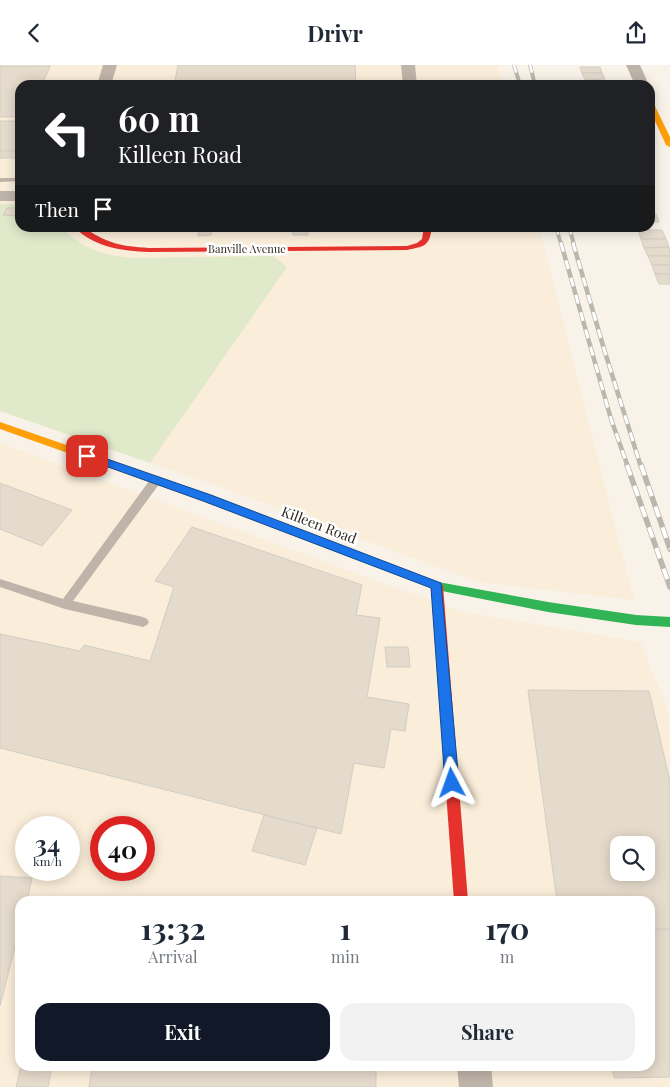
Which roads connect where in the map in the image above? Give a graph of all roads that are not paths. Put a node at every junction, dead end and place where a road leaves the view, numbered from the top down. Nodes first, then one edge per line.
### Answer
1 (110, 65) edge
2 (408, 65) edge
3 (633, 65) edge
4 (106, 80) edge
5 (410, 80) edge
6 (640, 80) edge
7 (655, 113) edge
8 (670, 145) edge
9 (0, 180) edge
10 (15, 186) edge
11 (15, 190) edge
12 (0, 196) edge
13 (85, 232) edge
14 (428, 232) edge
15 (0, 425) edge
16 (156, 480) junction
17 (0, 583) edge
18 (437, 586) junction
19 (65, 603) junction
20 (143, 621) dead end
21 (670, 622) edge
22 (461, 896) edge
23 (474, 1071) edge
24 (476, 1087) edge

1 - 4 street
2 - 5 street
3 - 6 street
7 - 8 street
9 - 10 lane
11 - 12 street
13 - 14 street, Banville Avenue
15 - 16 street, Killeen Road
16 - 18 street, Killeen Road
16 - 19 lane
17 - 19 lane
18 - 21 street, Killeen Road
18 - 22 street
19 - 20 lane
23 - 24 street

